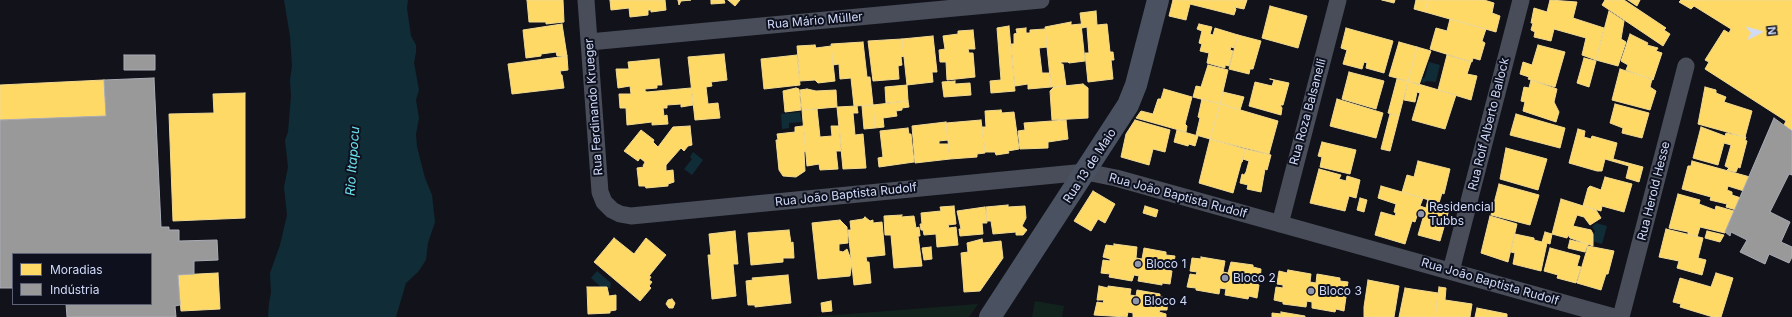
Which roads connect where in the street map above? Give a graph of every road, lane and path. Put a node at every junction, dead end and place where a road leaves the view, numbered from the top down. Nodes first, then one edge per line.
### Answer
1 (586, 0) edge
2 (1041, 0) edge
3 (1158, 0) edge
4 (1338, 0) edge
5 (1520, 0) edge
6 (589, 42) junction
7 (1686, 66) dead end
8 (1086, 172) junction
9 (612, 210) joint
10 (1280, 224) junction
11 (1451, 271) junction
12 (990, 317) edge
13 (1614, 317) edge
14 (1622, 317) edge

1 - 6 street, Rua Ferdinando Krueger
2 - 6 street, Rua Mário Müller
3 - 8 main road, Rua 13 de Maio
4 - 10 street, Rua Roza Balsanelli
5 - 11 street, Rua Rolf Alberto Ballock
6 - 9 street, Rua Ferdinando Krueger
7 - 14 street, Rua Herold Hesse
8 - 9 street, Rua João Baptista Rudolf
8 - 10 street, Rua João Baptista Rudolf
8 - 12 main road, Rua 13 de Maio
10 - 11 street, Rua João Baptista Rudolf
11 - 13 street, Rua João Baptista Rudolf

